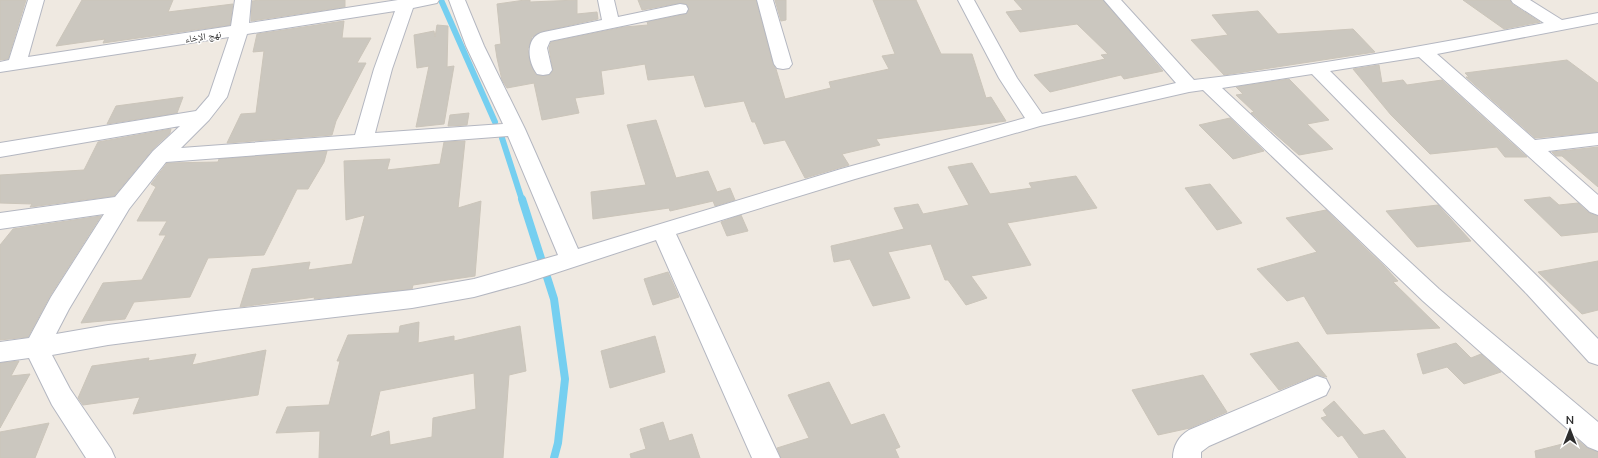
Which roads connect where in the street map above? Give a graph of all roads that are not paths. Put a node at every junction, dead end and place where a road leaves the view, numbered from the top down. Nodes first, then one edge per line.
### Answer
1 (36, 0) edge
2 (244, 0) edge
3 (431, 0) edge
4 (457, 0) edge
5 (606, 0) edge
6 (765, 0) edge
7 (966, 0) edge
8 (1112, 0) edge
9 (1518, 0) edge
10 (406, 2) edge
11 (680, 9) dead end
12 (1595, 21) edge
13 (612, 22) junction
14 (1559, 25) junction
15 (239, 31) junction
16 (1423, 51) junction
17 (783, 64) dead end
18 (8, 65) edge
19 (1316, 68) junction
20 (543, 70) dead end
21 (1198, 85) junction
22 (202, 116) junction
23 (1037, 121) junction
24 (514, 129) junction
25 (1598, 139) edge
26 (363, 140) junction
27 (1531, 147) junction
28 (0, 150) edge
29 (160, 156) junction
30 (121, 204) junction
31 (1598, 207) edge
32 (0, 220) edge
33 (663, 230) junction
34 (570, 259) junction
35 (38, 347) junction
36 (0, 352) edge
37 (1598, 355) edge
38 (1317, 386) dead end
39 (1595, 433) edge
40 (101, 458) edge
41 (766, 458) edge
42 (1187, 458) edge

1 - 18 street
2 - 15 street
3 - 10 street, نهج الإخاء
4 - 24 street
5 - 13 street
6 - 17 street
7 - 23 street
8 - 21 street
9 - 14 street
10 - 15 street, نهج الإخاء
10 - 26 street
11 - 13 street
12 - 14 street
13 - 20 street
14 - 16 street
15 - 18 street, نهج الإخاء
15 - 22 street
16 - 19 street
16 - 27 street
19 - 21 street
19 - 37 street
21 - 23 street
21 - 39 street
22 - 28 street
22 - 29 street
23 - 33 street
24 - 26 street
24 - 34 street
25 - 27 street
26 - 29 street
27 - 31 street
29 - 30 street
30 - 32 street
30 - 35 street
33 - 34 street
33 - 41 street
34 - 35 street
35 - 36 street
35 - 40 street
38 - 42 street

